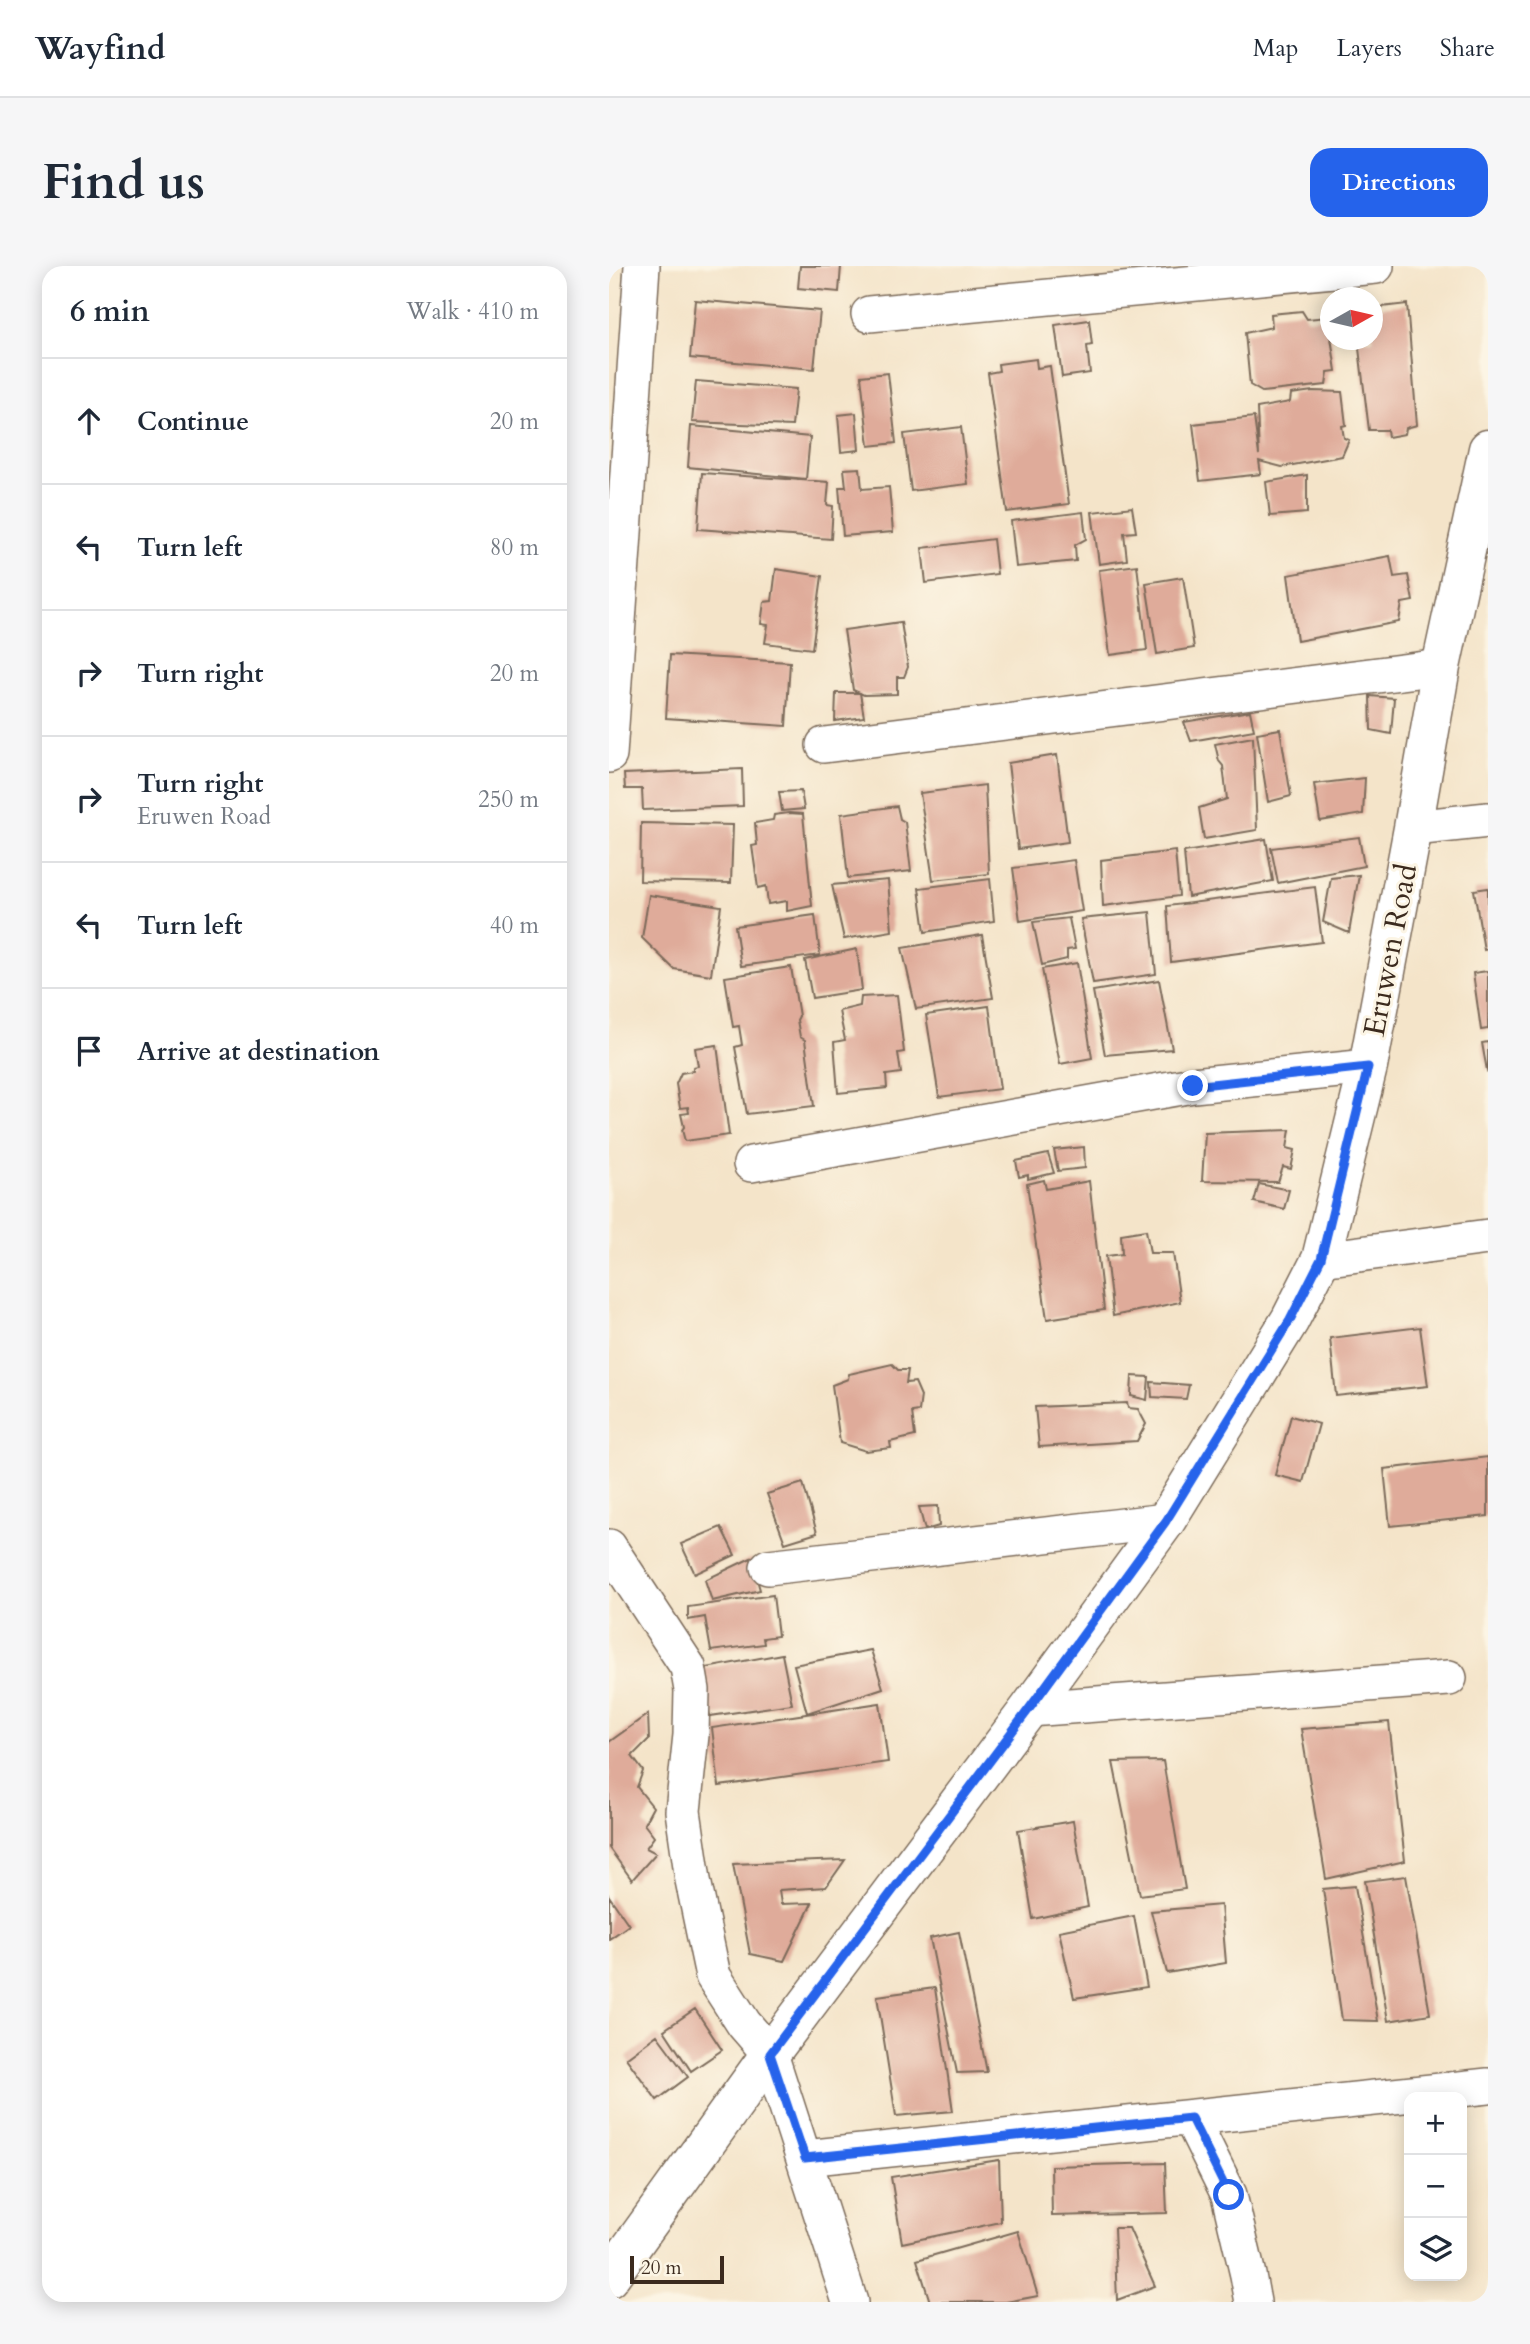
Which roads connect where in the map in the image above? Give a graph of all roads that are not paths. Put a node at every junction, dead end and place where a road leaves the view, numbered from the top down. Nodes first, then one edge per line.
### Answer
1 (642, 266) edge
2 (1376, 266) edge
3 (869, 314) dead end
4 (620, 405) edge
5 (1488, 449) edge
6 (1441, 667) junction
7 (824, 745) dead end
8 (609, 755) edge
9 (1488, 820) edge
10 (1413, 828) junction
11 (1368, 1067) junction
12 (751, 1164) dead end
13 (1488, 1237) edge
14 (1321, 1259) junction
15 (1166, 1521) junction
16 (609, 1547) edge
17 (768, 1567) dead end
18 (1450, 1678) dead end
19 (1029, 1709) junction
20 (770, 2054) junction
21 (1488, 2086) edge
22 (1191, 2118) junction
23 (805, 2158) junction
24 (609, 2278) edge
25 (850, 2302) edge
26 (1253, 2302) edge

1 - 4 street
2 - 3 street
4 - 8 street
5 - 6 street, Eruwen Road
6 - 7 street
6 - 10 street, Eruwen Road
9 - 10 street
10 - 11 street, Eruwen Road
11 - 12 street
11 - 14 street, Eruwen Road
13 - 14 street
14 - 15 street, Eruwen Road
15 - 17 street
15 - 19 street, Eruwen Road
16 - 20 street
18 - 19 street
19 - 20 street, Eruwen Road
20 - 23 street
20 - 24 street, Eruwen Road
21 - 22 street
22 - 23 street
22 - 26 street
23 - 25 street

